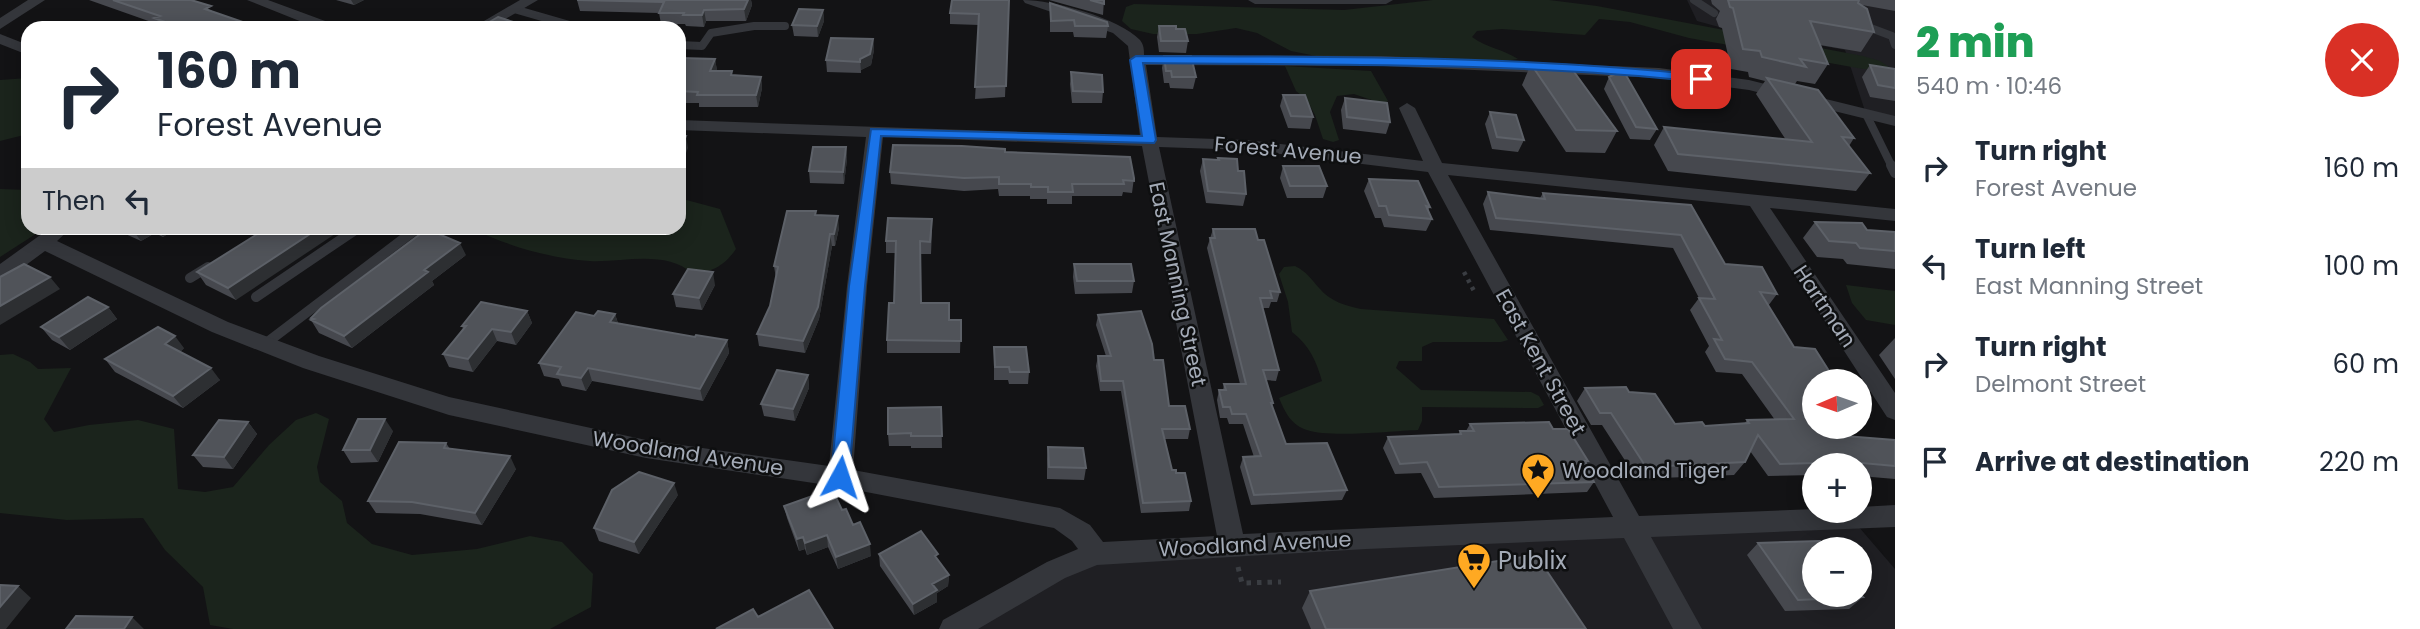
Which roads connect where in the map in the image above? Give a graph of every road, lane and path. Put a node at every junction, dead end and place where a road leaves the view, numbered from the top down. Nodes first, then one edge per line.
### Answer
1 (38, 0) edge
2 (254, 0) edge
3 (531, 0) edge
4 (1030, 0) edge
5 (1255, 0) edge
6 (1386, 0) edge
7 (1694, 0) edge
8 (1368, 1) edge
9 (514, 9) junction
10 (1714, 13) dead end
11 (312, 21) edge
12 (492, 21) edge
13 (556, 21) edge
14 (0, 25) edge
15 (785, 26) dead end
16 (1895, 30) edge
17 (0, 39) edge
18 (686, 45) edge
19 (1895, 45) edge
20 (21, 47) edge
21 (1136, 60) junction
22 (1407, 108) dead end
23 (1866, 114) junction
24 (1895, 121) edge
25 (686, 125) edge
26 (875, 132) junction
27 (1149, 140) junction
28 (1436, 168) junction
29 (1895, 173) edge
30 (1756, 201) junction
31 (1895, 215) edge
32 (52, 235) edge
33 (348, 235) edge
34 (408, 235) edge
35 (43, 242) junction
36 (213, 264) edge
37 (1464, 272) dead end
38 (0, 274) edge
39 (190, 278) dead end
40 (1474, 291) dead end
41 (256, 297) dead end
42 (265, 344) junction
43 (1895, 411) edge
44 (840, 477) junction
45 (1895, 516) edge
46 (1631, 528) junction
47 (1096, 554) junction
48 (1235, 555) junction
49 (1281, 582) dead end
50 (953, 629) edge
51 (1688, 629) edge

1 - 14 street
2 - 11 street
3 - 9 street
4 - 21 street, East Manning Street
5 - 8 street
6 - 8 street
7 - 10 lane
9 - 12 street
9 - 13 lane
15 - 18 lane
16 - 19 lane
17 - 20 street
21 - 23 street
21 - 27 street, East Manning Street
22 - 28 street, East Kent Street
23 - 24 street
23 - 29 lane
25 - 26 street, Forest Avenue
26 - 27 street, Forest Avenue
26 - 44 street
27 - 28 street, Forest Avenue
27 - 48 street, East Manning Street
28 - 30 street, Forest Avenue
28 - 46 street, East Kent Street
30 - 31 street, Forest Avenue
30 - 43 street, Hartman
32 - 35 street
33 - 41 lane
34 - 42 lane
35 - 38 street
35 - 42 street, Woodland Avenue
36 - 39 lane
37 - 40 path
42 - 44 street, Woodland Avenue
44 - 47 street, Woodland Avenue
45 - 46 street, Woodland Avenue
46 - 48 street, Woodland Avenue
46 - 51 street, East Kent Street
47 - 48 street, Woodland Avenue
47 - 50 street
48 - 49 path

